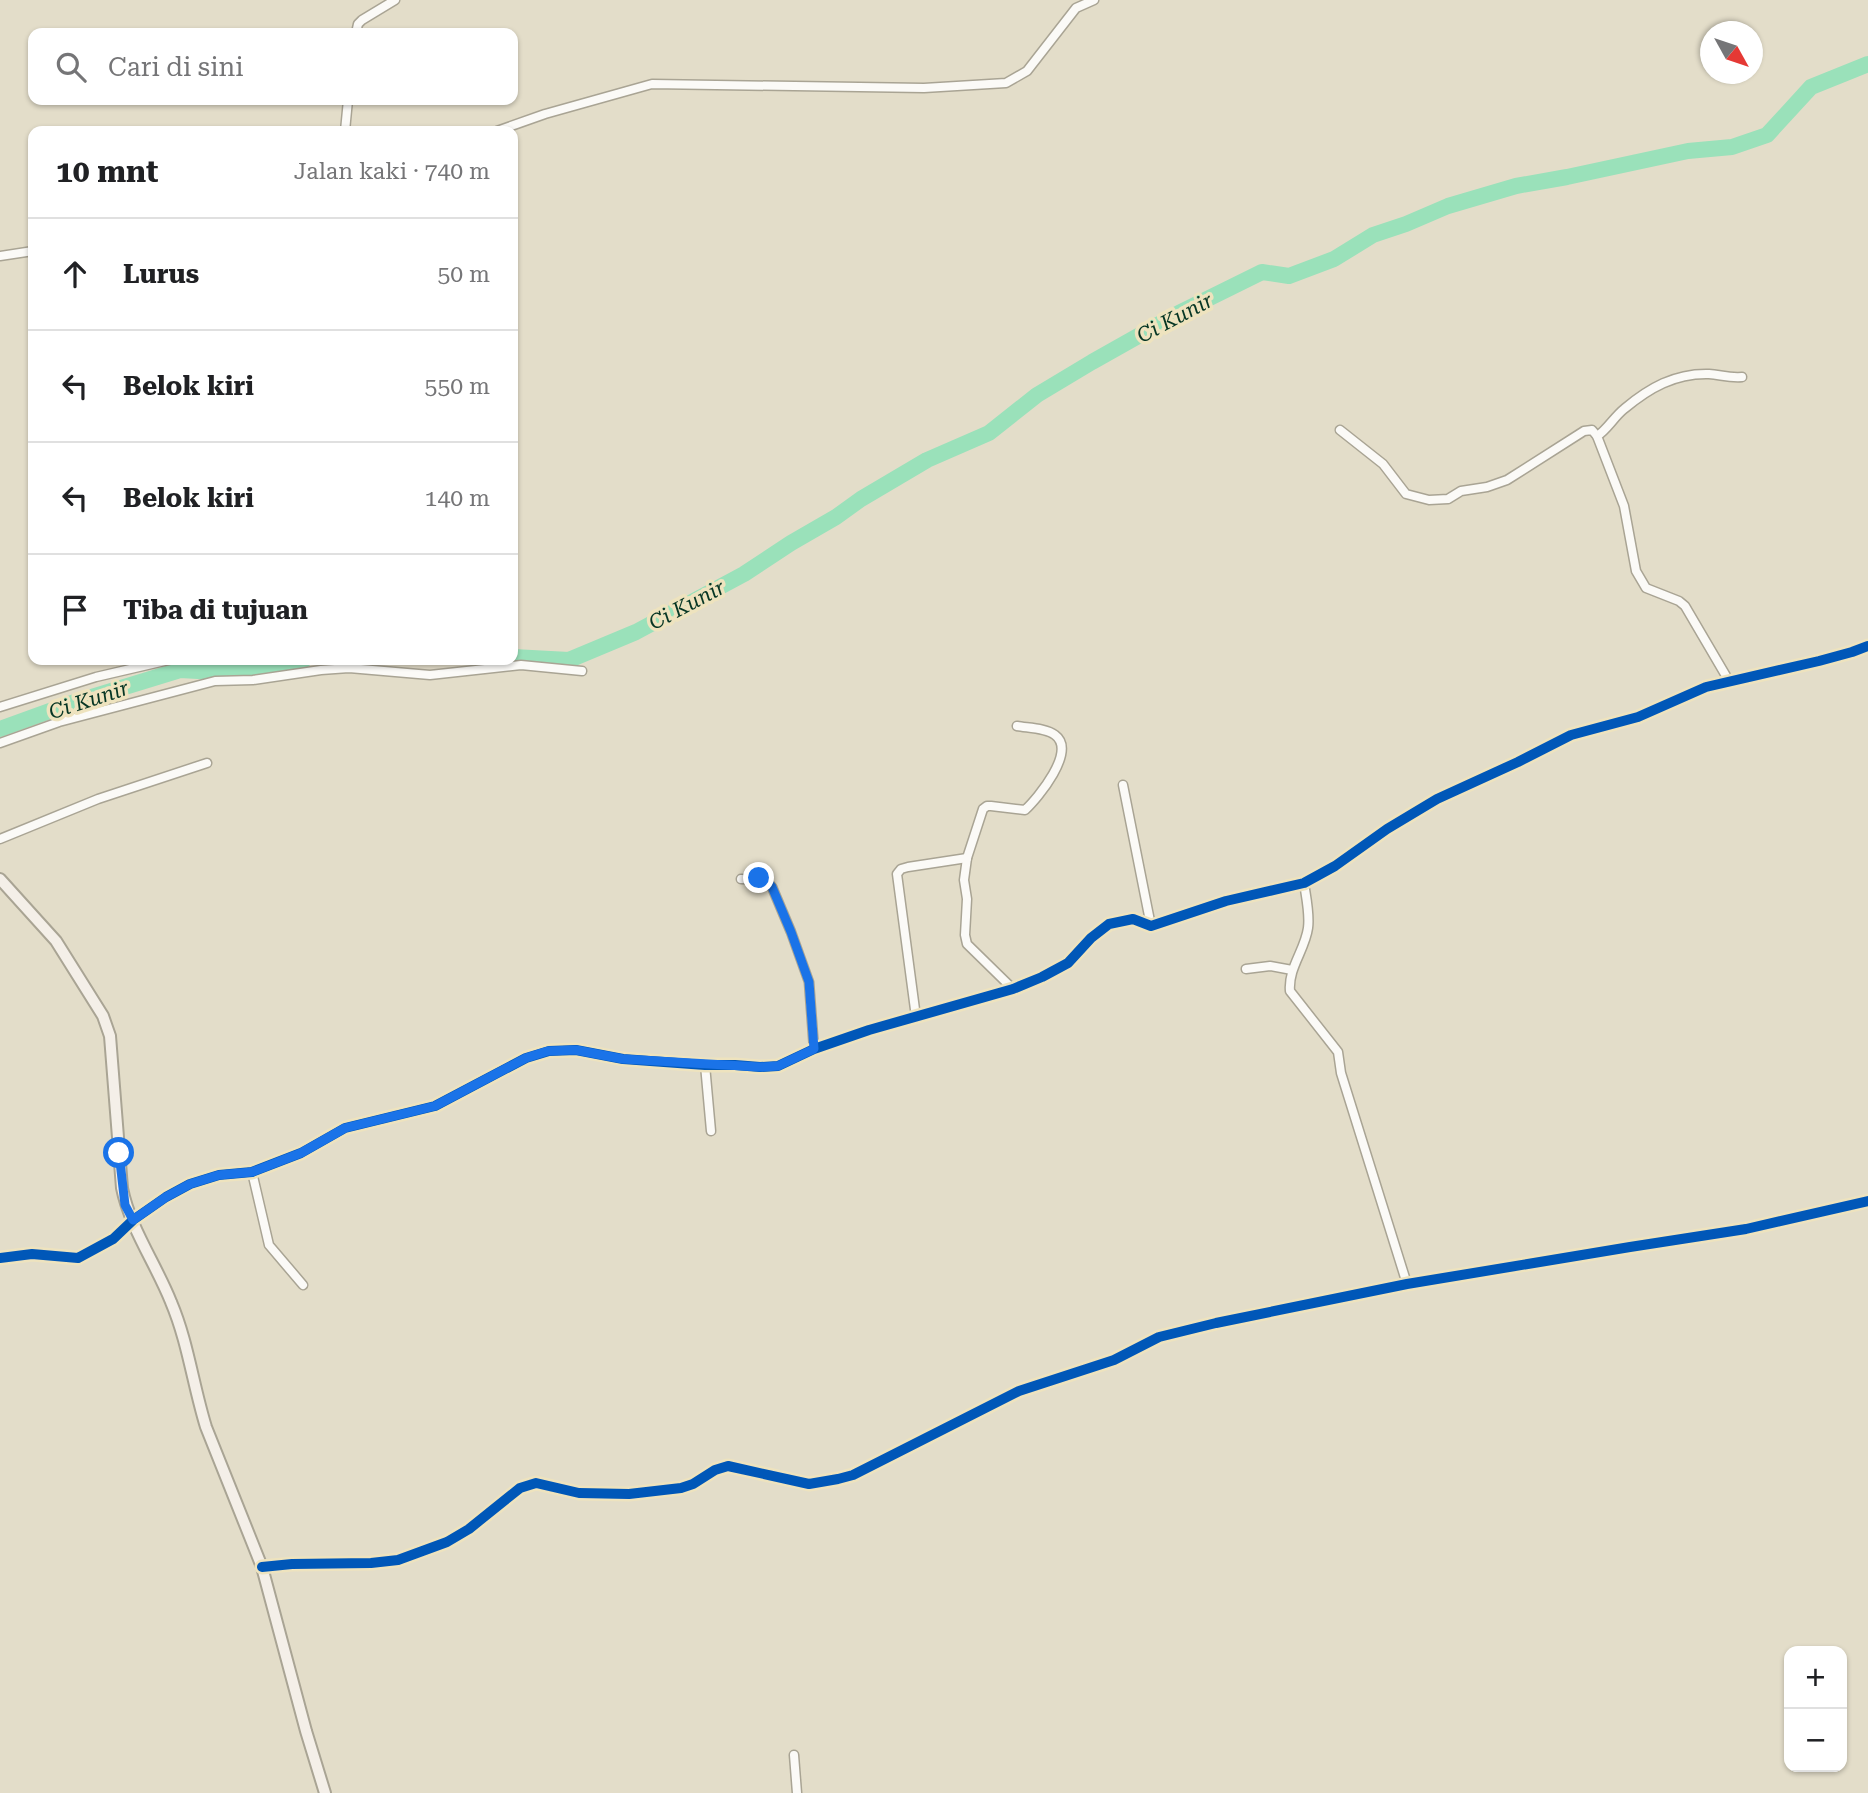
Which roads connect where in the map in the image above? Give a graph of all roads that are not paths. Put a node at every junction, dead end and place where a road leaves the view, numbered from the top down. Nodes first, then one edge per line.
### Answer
1 (395, 0) edge
2 (1094, 0) edge
3 (357, 28) edge
4 (348, 105) edge
5 (345, 126) edge
6 (511, 126) edge
7 (28, 252) edge
8 (0, 256) edge
9 (1742, 377) dead end
10 (1340, 430) dead end
11 (1597, 436) junction
12 (1868, 646) edge
13 (148, 665) edge
14 (582, 671) dead end
15 (1729, 681) junction
16 (0, 707) edge
17 (1017, 726) dead end
18 (0, 743) edge
19 (207, 763) dead end
20 (1123, 785) dead end
21 (0, 839) edge
22 (967, 858) junction
23 (741, 878) dead end
24 (0, 880) edge
25 (1304, 883) junction
26 (1151, 926) junction
27 (1246, 969) dead end
28 (1292, 970) junction
29 (1013, 989) junction
30 (915, 1017) junction
31 (814, 1049) junction
32 (705, 1065) junction
33 (711, 1131) dead end
34 (252, 1172) junction
35 (1868, 1201) edge
36 (133, 1220) junction
37 (0, 1258) edge
38 (1407, 1284) junction
39 (303, 1285) dead end
40 (262, 1567) junction
41 (794, 1755) dead end
42 (326, 1793) edge
43 (797, 1793) edge

1 - 3 street
2 - 6 street
4 - 5 street
7 - 8 street
9 - 11 street
10 - 11 street
11 - 15 street
12 - 15 street
13 - 16 street
14 - 18 street
15 - 25 street
17 - 22 street
19 - 21 street
20 - 26 street
22 - 29 street
22 - 30 street
23 - 31 street
24 - 36 main road
25 - 26 street
25 - 28 street
26 - 29 street
27 - 28 street
28 - 38 street
29 - 30 street
30 - 31 street
31 - 32 street
32 - 33 street
32 - 34 street
34 - 36 street
34 - 39 street
35 - 38 street
36 - 37 street
36 - 40 main road
38 - 40 street
40 - 42 main road
41 - 43 street

